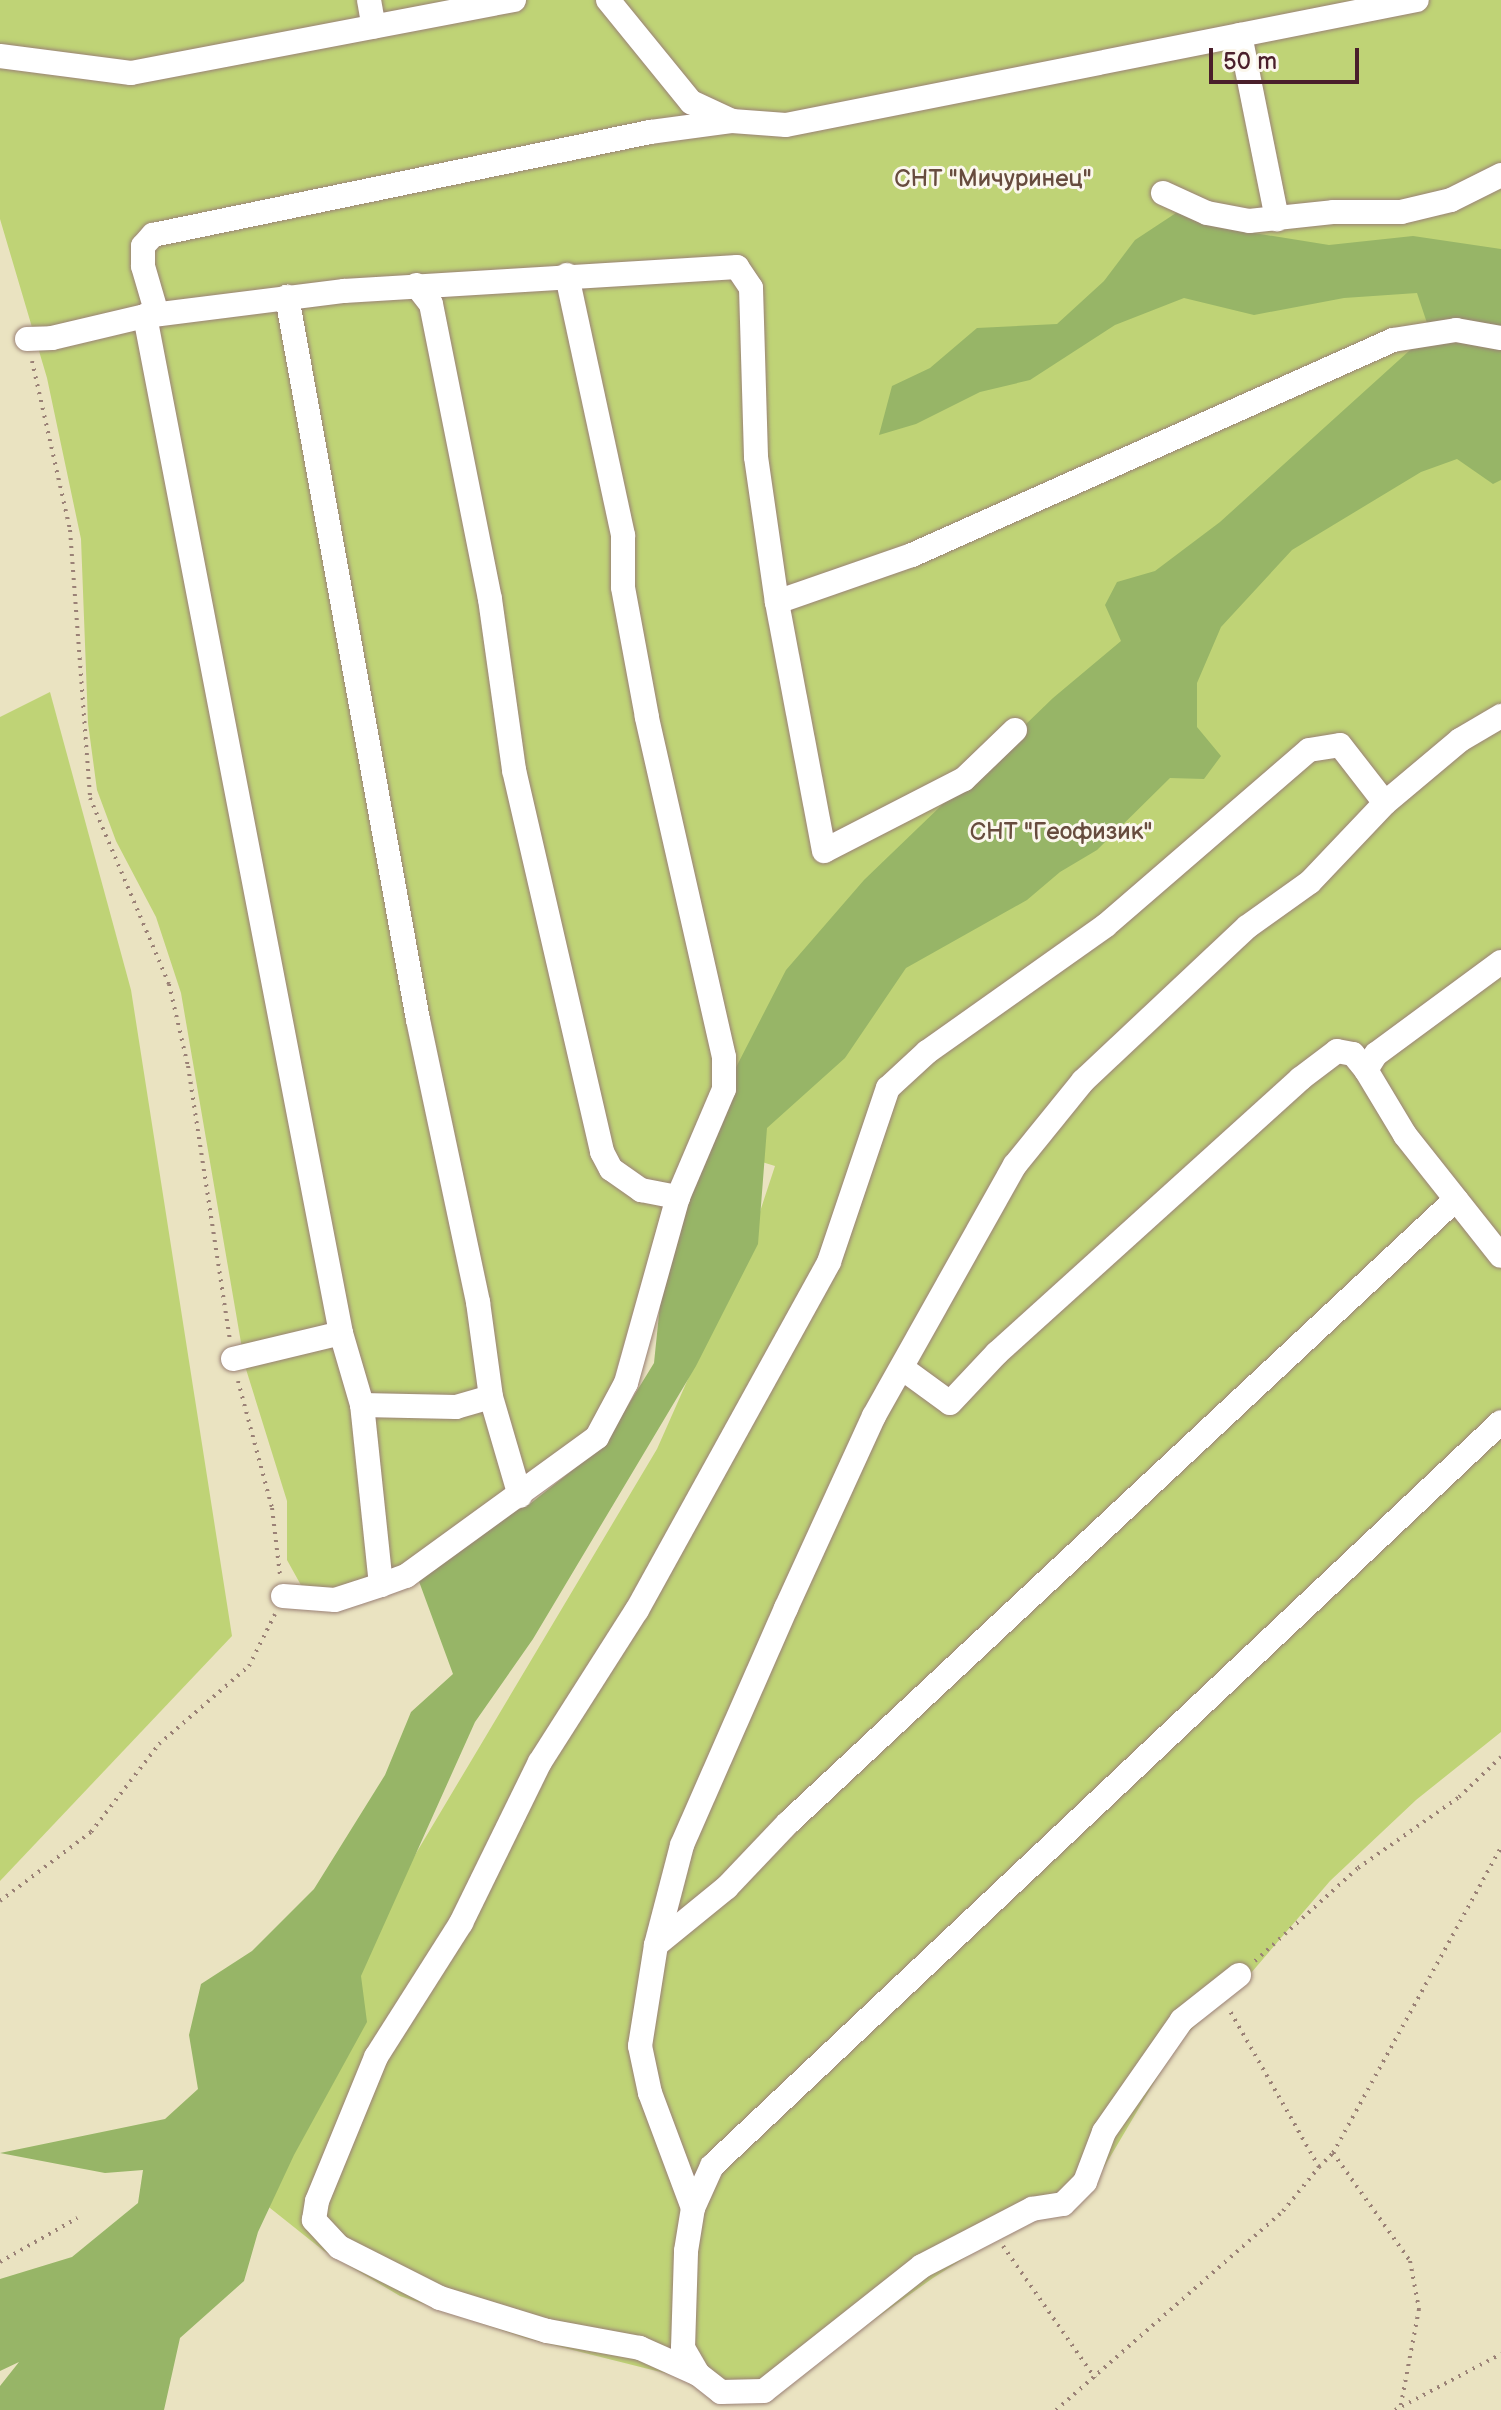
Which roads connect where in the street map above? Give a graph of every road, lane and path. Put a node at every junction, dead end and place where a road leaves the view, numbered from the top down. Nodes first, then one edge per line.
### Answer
1 (369, 0) edge
2 (514, 0) edge
3 (608, 0) edge
4 (1417, 0) edge
5 (374, 27) junction
6 (1240, 35) junction
7 (0, 56) edge
8 (732, 121) junction
9 (1501, 175) edge
10 (1163, 193) dead end
11 (1277, 219) junction
12 (567, 275) junction
13 (416, 285) junction
14 (287, 297) junction
15 (151, 315) junction
16 (1501, 338) edge
17 (27, 339) joint
18 (777, 602) junction
19 (1501, 716) edge
20 (1015, 730) dead end
21 (1385, 803) junction
22 (1501, 962) edge
23 (1366, 1070) junction
24 (678, 1197) junction
25 (1456, 1199) junction
26 (1501, 1217) edge
27 (1482, 1233) junction
28 (1501, 1256) edge
29 (341, 1333) junction
30 (233, 1359) junction
31 (902, 1368) junction
32 (491, 1397) junction
33 (362, 1405) junction
34 (1501, 1422) edge
35 (520, 1496) junction
36 (381, 1585) junction
37 (283, 1596) junction
38 (1501, 1757) edge
39 (1501, 1848) edge
40 (0, 1901) edge
41 (656, 1945) junction
42 (1239, 1975) junction
43 (1333, 2153) junction
44 (1319, 2167) junction
45 (693, 2208) junction
46 (77, 2218) dead end
47 (999, 2228) junction
48 (0, 2262) edge
49 (1501, 2354) edge
50 (698, 2374) junction
51 (1095, 2378) junction
52 (1399, 2409) edge
53 (1056, 2410) edge

1 - 5 street
2 - 5 street
3 - 8 street
4 - 6 street
5 - 7 street
6 - 8 street
6 - 11 street
8 - 15 street
9 - 11 street
10 - 11 street
12 - 13 street
12 - 18 street
12 - 24 street
13 - 14 street
13 - 24 street
14 - 15 street
14 - 32 street
15 - 17 street
15 - 29 street
16 - 18 street
17 - 30 path
18 - 20 street
19 - 21 street
21 - 31 street
21 - 50 street
22 - 23 street
23 - 25 street
23 - 31 street
24 - 35 street
25 - 27 street
25 - 41 street
26 - 27 street
27 - 28 street
29 - 30 street
29 - 33 street
30 - 37 path
31 - 41 street
32 - 33 street
32 - 35 street
33 - 36 street
34 - 45 street
35 - 36 street
36 - 37 street
37 - 40 path
38 - 42 path
39 - 43 path
41 - 45 street
42 - 44 path
42 - 47 street
43 - 44 path
43 - 52 path
44 - 51 path
45 - 50 street
46 - 48 path
47 - 50 street
47 - 51 path
49 - 52 path
51 - 53 path

